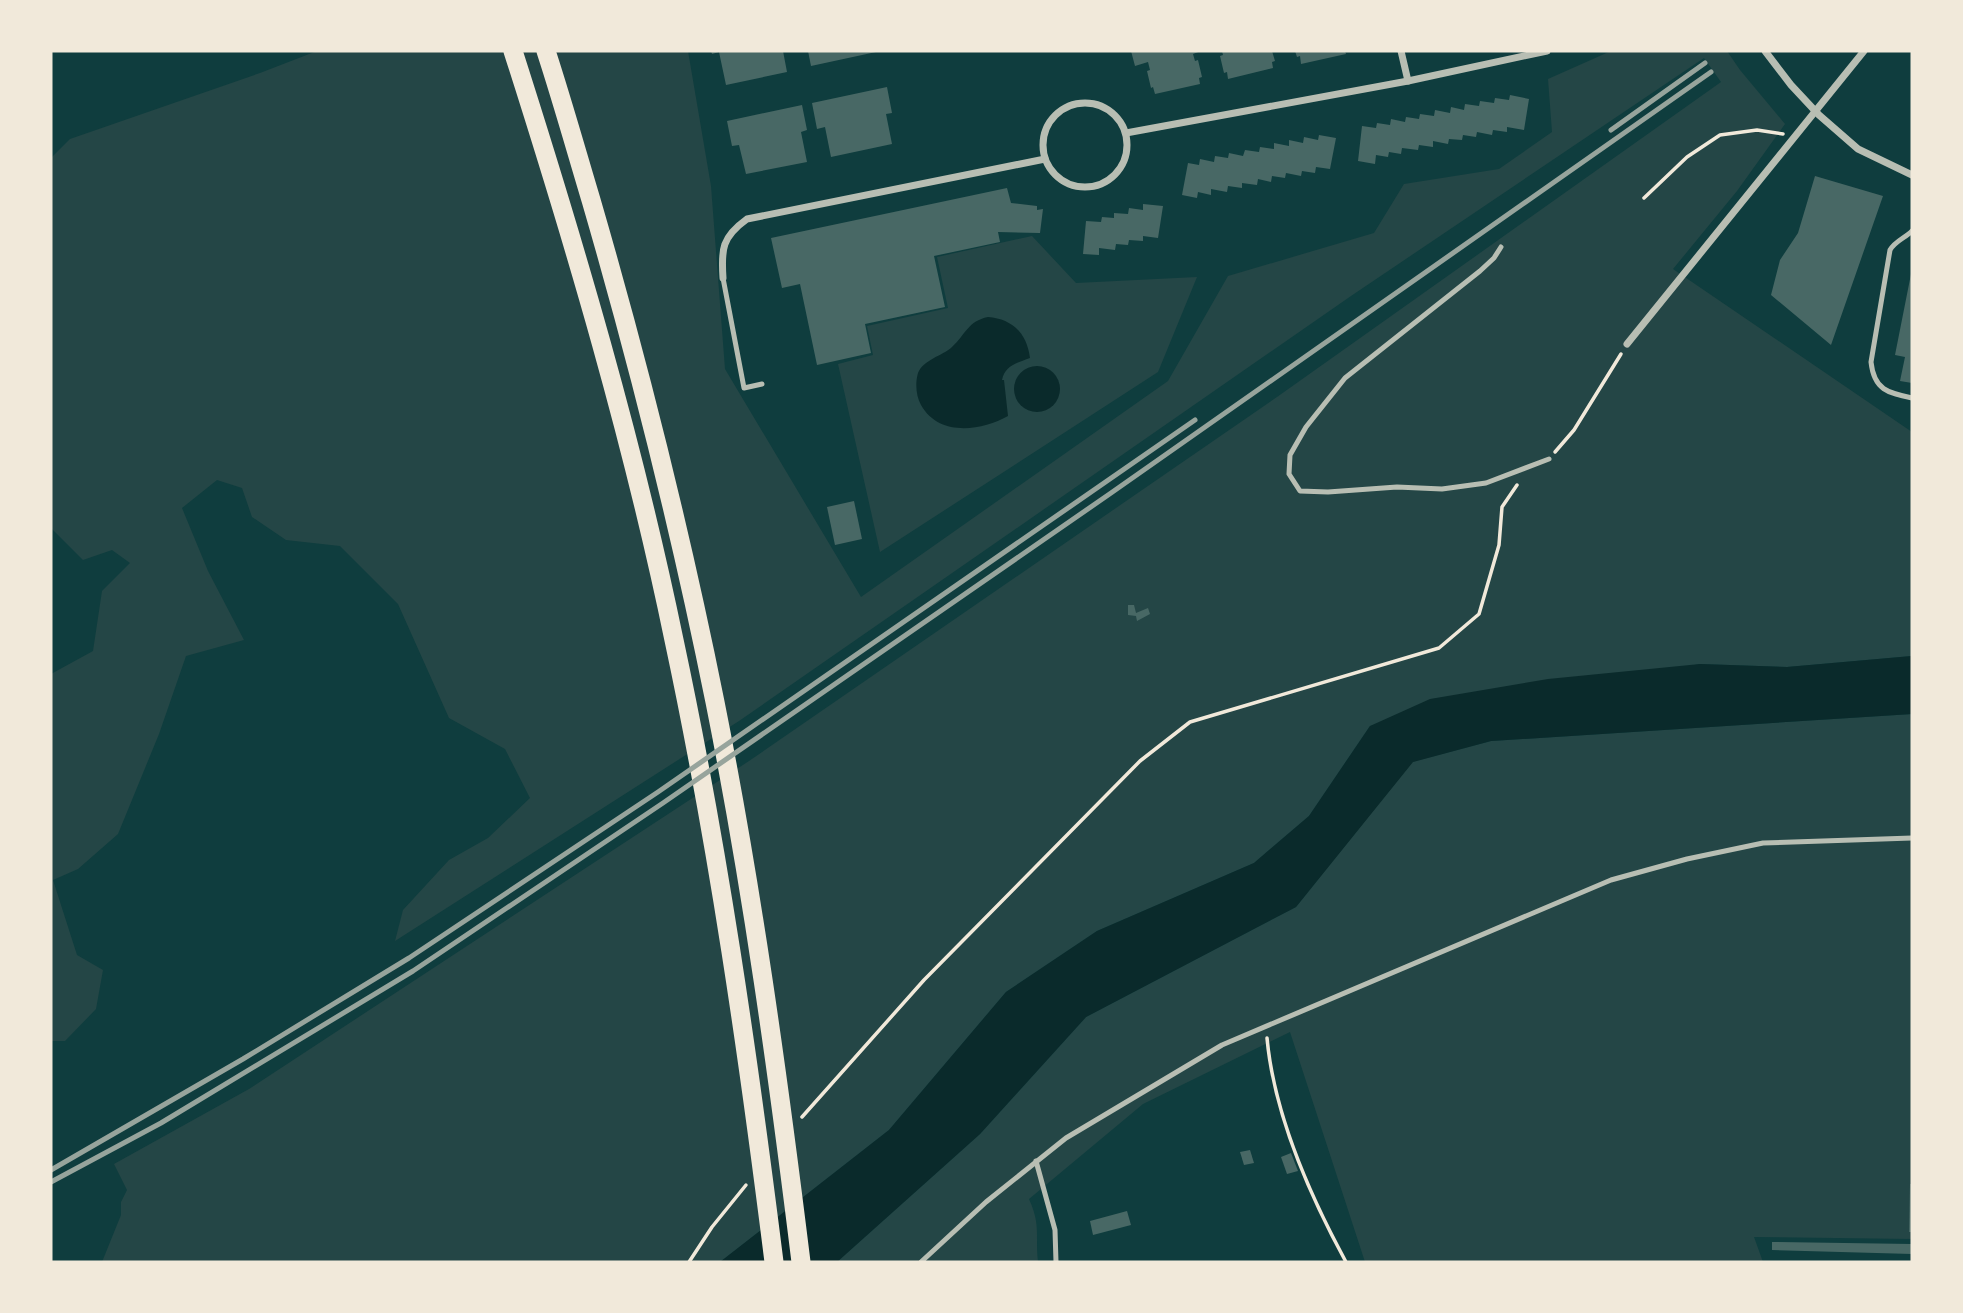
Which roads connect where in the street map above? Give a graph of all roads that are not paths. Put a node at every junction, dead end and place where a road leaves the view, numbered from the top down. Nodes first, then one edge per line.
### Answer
1 (513, 51) edge
2 (546, 51) edge
3 (1401, 51) edge
4 (1547, 51) edge
5 (1766, 51) edge
6 (1864, 51) edge
7 (1408, 81) junction
8 (1126, 133) junction
9 (1045, 159) junction
10 (1912, 175) edge
11 (1912, 231) edge
12 (1501, 247) dead end
13 (723, 278) joint
14 (1627, 344) road end
15 (762, 384) dead end
16 (1912, 398) edge
17 (1549, 459) road end
18 (1912, 838) edge
19 (1036, 1161) junction
20 (774, 1262) edge
21 (801, 1262) edge
22 (921, 1262) edge
23 (1056, 1262) edge

1 - 20 highway
2 - 21 highway
3 - 7 street
4 - 7 street
5 - 10 street
6 - 14 street
7 - 8 street
8 - 9 street
8 - 9 street
9 - 13 street
11 - 16 lane
12 - 17 lane
13 - 15 lane
18 - 19 lane
19 - 22 lane
19 - 23 lane

